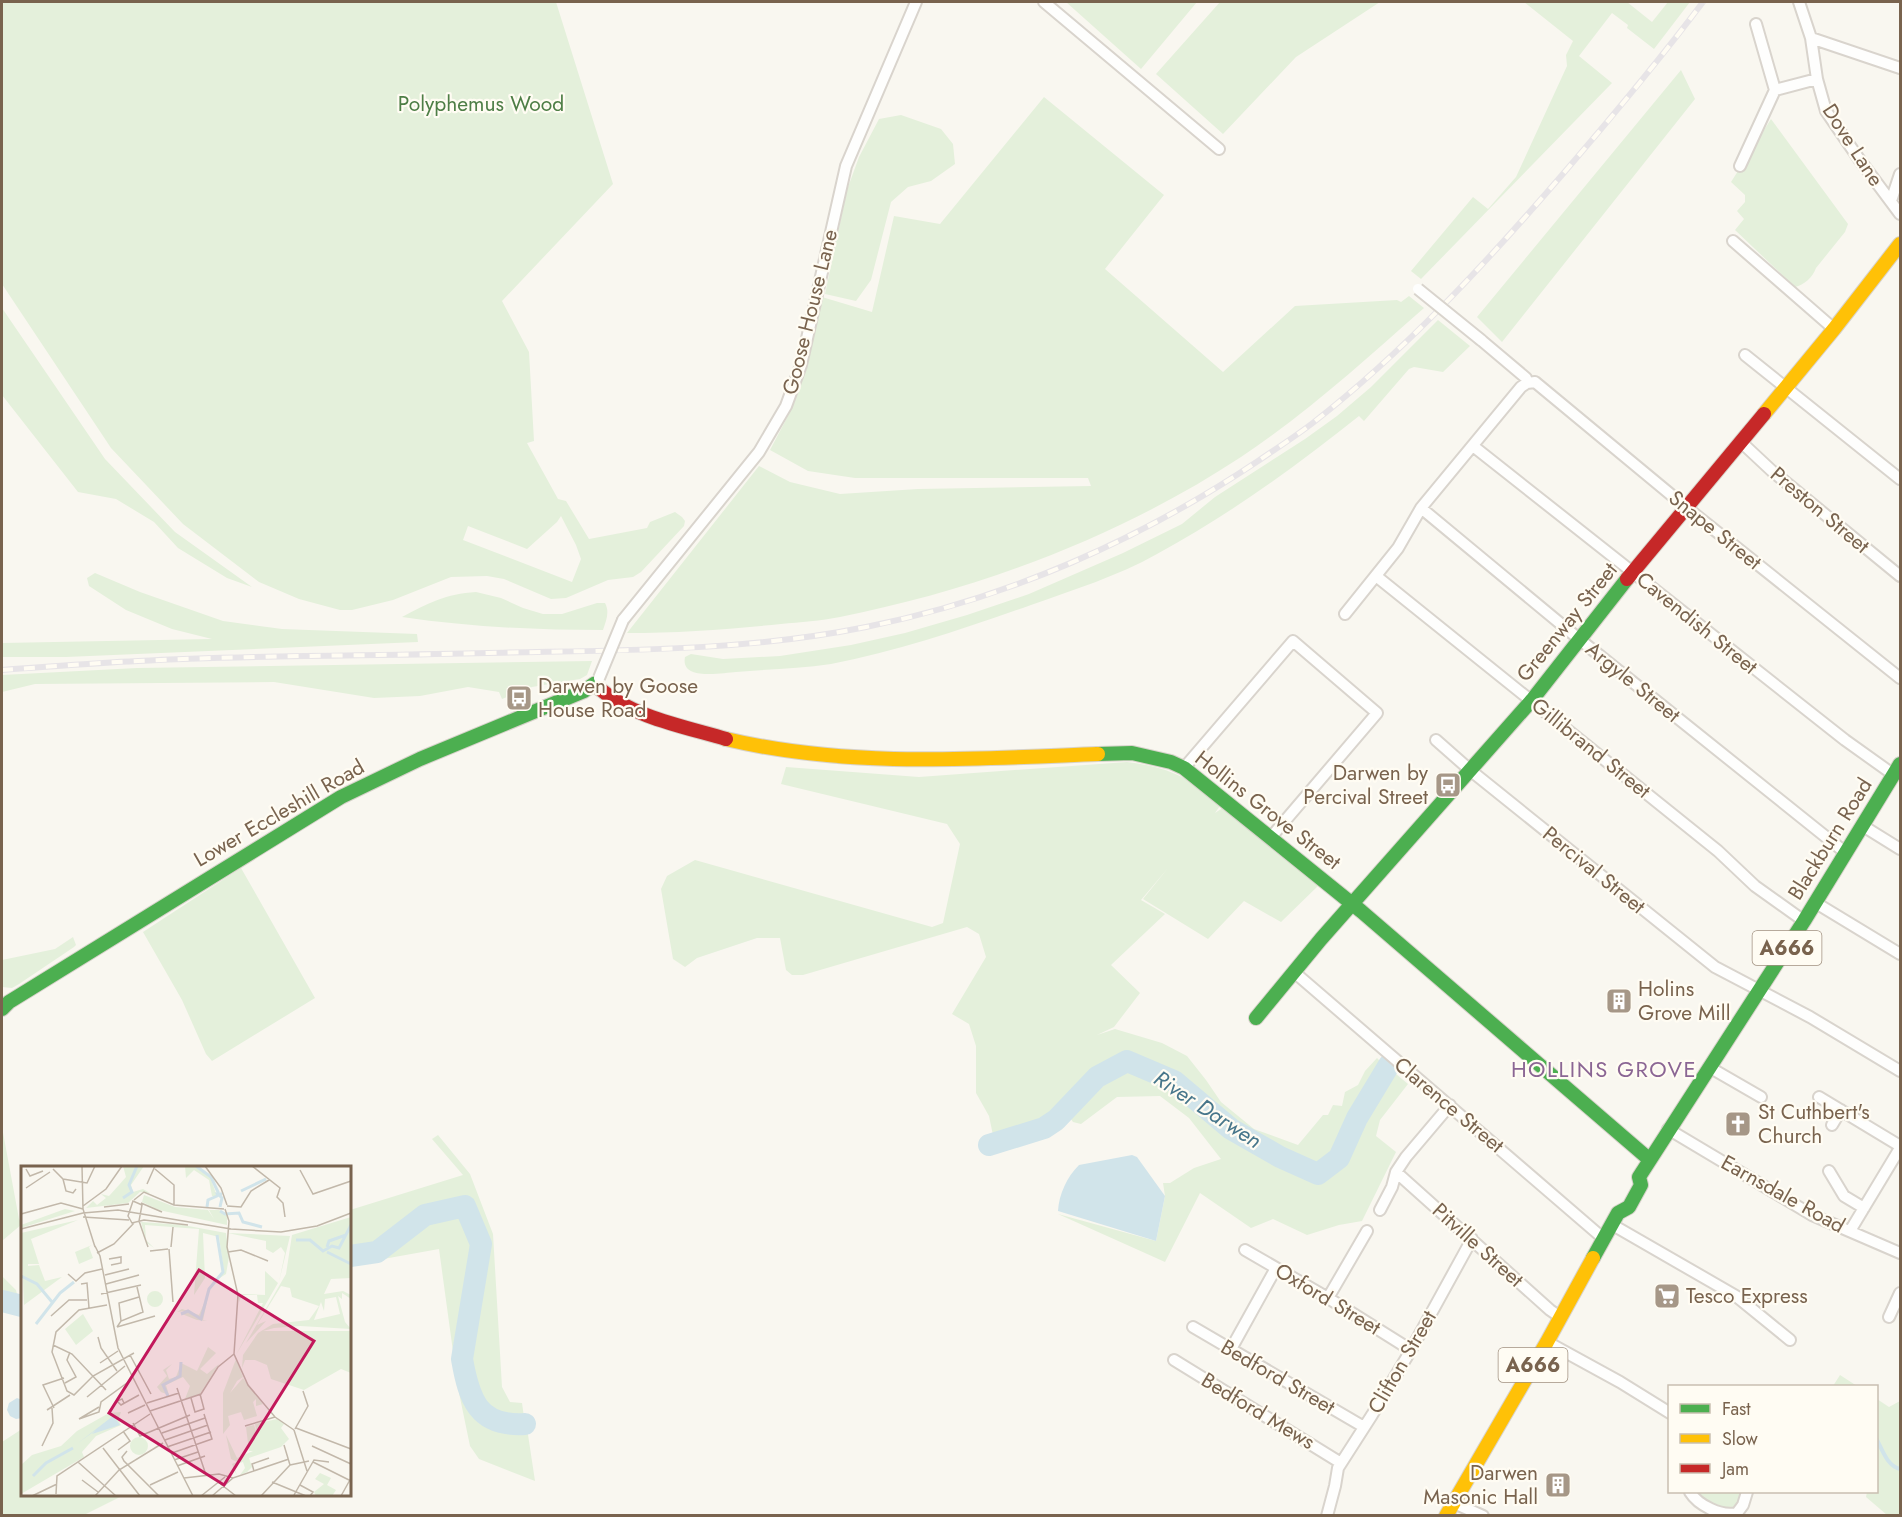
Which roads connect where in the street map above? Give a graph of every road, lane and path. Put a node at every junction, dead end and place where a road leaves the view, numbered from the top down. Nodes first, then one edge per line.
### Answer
1 (916, 2) edge
2 (1044, 2) edge
3 (1799, 2) edge
4 (1756, 24) dead end
5 (1810, 38) junction
6 (1900, 68) edge
7 (1817, 79) junction
8 (1775, 90) junction
9 (1219, 149) dead end
10 (1740, 166) dead end
11 (1900, 174) edge
12 (1891, 201) junction
13 (1900, 214) edge
14 (1733, 241) dead end
15 (1900, 244) edge
16 (1418, 289) dead end
17 (1834, 329) junction
18 (1745, 355) dead end
19 (1529, 383) junction
20 (1786, 388) junction
21 (1741, 442) junction
22 (1473, 446) junction
23 (1900, 479) edge
24 (1421, 508) junction
25 (1687, 508) junction
26 (1633, 572) junction
27 (1376, 576) junction
28 (1900, 576) edge
29 (1345, 614) dead end
30 (1580, 639) junction
31 (1900, 678) edge
32 (597, 681) junction
33 (1532, 700) junction
34 (1436, 740) dead end
35 (1184, 768) junction
36 (1470, 770) junction
37 (1897, 770) edge
38 (1863, 826) junction
39 (1272, 836) junction
40 (1900, 849) edge
41 (1846, 853) junction
42 (1816, 903) junction
43 (1352, 904) junction
44 (1804, 921) junction
45 (1900, 954) edge
46 (1294, 972) junction
47 (1759, 991) junction
48 (2, 1009) edge
49 (1256, 1018) dead end
50 (1709, 1067) junction
51 (1900, 1071) edge
52 (1761, 1097) dead end
53 (1819, 1097) dead end
54 (1449, 1105) junction
55 (1841, 1110) junction
56 (1832, 1125) dead end
57 (1668, 1129) junction
58 (1900, 1147) edge
59 (1650, 1160) junction
60 (1829, 1171) dead end
61 (1396, 1172) junction
62 (1639, 1177) junction
63 (1617, 1207) junction
64 (1864, 1208) junction
65 (1380, 1209) dead end
66 (1367, 1231) dead end
67 (1850, 1231) junction
68 (1472, 1239) junction
69 (1604, 1239) junction
70 (1245, 1250) dead end
71 (1900, 1253) edge
72 (1276, 1268) junction
73 (1900, 1293) edge
74 (1328, 1298) junction
75 (1560, 1317) junction
76 (1889, 1317) dead end
77 (1193, 1327) dead end
78 (1790, 1340) dead end
79 (1546, 1342) junction
80 (1231, 1349) junction
81 (1411, 1350) junction
82 (1174, 1360) dead end
83 (1668, 1412) edge
84 (1364, 1427) junction
85 (1341, 1462) junction
86 (1691, 1493) edge
87 (1746, 1493) edge
88 (1454, 1503) junction
89 (1327, 1515) edge
90 (1446, 1515) edge
91 (1483, 1515) edge

1 - 32 street, Goose House Lane, bridge
2 - 9 street
3 - 5 street, Dove Lane
4 - 8 street
5 - 6 street
5 - 7 street, Dove Lane
7 - 8 street
7 - 12 street, Dove Lane
8 - 10 street
11 - 12 street
12 - 13 street, Dove Lane
14 - 17 street
15 - 17 main road, Greenway Street
16 - 19 street, Snape Street, bridge
17 - 20 main road, Greenway Street
18 - 20 street
19 - 22 street
19 - 25 street, Snape Street
20 - 21 main road, Greenway Street
20 - 23 street
21 - 25 main road, Greenway Street
21 - 28 street, Preston Street
22 - 24 street
22 - 26 street, Cavendish Street
24 - 27 street
24 - 30 street, Argyle Street
25 - 26 main road, Greenway Street
25 - 31 street, Snape Street
26 - 30 main road, Greenway Street
26 - 37 street, Cavendish Street
27 - 29 street
27 - 33 street, Gillibrand Street
30 - 33 main road, Greenway Street
30 - 41 street, Argyle Street
32 - 35 main road, Hollins Grove Street
32 - 48 main road, Lower Eccleshill Road
33 - 36 main road, Greenway Street
33 - 44 street, Gillibrand Street
34 - 36 street, Percival Street
35 - 39 main road, Hollins Grove Street
35 - 39 street
36 - 43 main road, Greenway Street
36 - 47 street, Percival Street
37 - 38 main road, Blackburn Road / A666
38 - 40 street
38 - 41 main road, Blackburn Road / A666
39 - 43 main road, Hollins Grove Street
41 - 42 main road, Blackburn Road / A666
42 - 44 main road, Blackburn Road / A666
42 - 45 street
43 - 46 main road, Greenway Street
43 - 59 main road, Hollins Grove Street
44 - 47 main road, Blackburn Road / A666
46 - 49 main road, Greenway Street
46 - 54 street, Clarence Street
47 - 50 main road, Blackburn Road / A666
47 - 51 street, Percival Street
50 - 52 street
50 - 57 main road, Blackburn Road / A666
53 - 55 street
54 - 61 street
54 - 69 street, Clarence Street
55 - 56 street
55 - 58 street
57 - 59 main road, Blackburn Road / A666
57 - 67 street, Earnsdale Road
58 - 64 street
59 - 62 main road, Blackburn Road / A666
60 - 64 street
61 - 65 street
61 - 68 street, Pitville Street
62 - 63 main road, Blackburn Road / A666
62 - 63 main road, Blackburn Road / A666
63 - 69 main road, Blackburn Road / A666
63 - 78 street
64 - 67 street
66 - 74 street
67 - 71 street, Earnsdale Road
68 - 75 street, Pitville Street
68 - 81 street, Clifton Street
69 - 75 main road, Blackburn Road / A666
70 - 72 street, Oxford Street
72 - 74 street, Oxford Street
72 - 80 street
73 - 76 street
74 - 81 street, Oxford Street
75 - 79 main road, Blackburn Road / A666
77 - 80 street, Bedford Street
79 - 83 street
79 - 88 main road, Blackburn Road / A666
80 - 84 street, Bedford Street
81 - 84 street, Clifton Street
82 - 85 street, Bedford Mews
84 - 85 street, Clifton Street
85 - 89 street, Clifton Street
86 - 87 street
88 - 90 main road, Blackburn Road / A666
88 - 91 street

